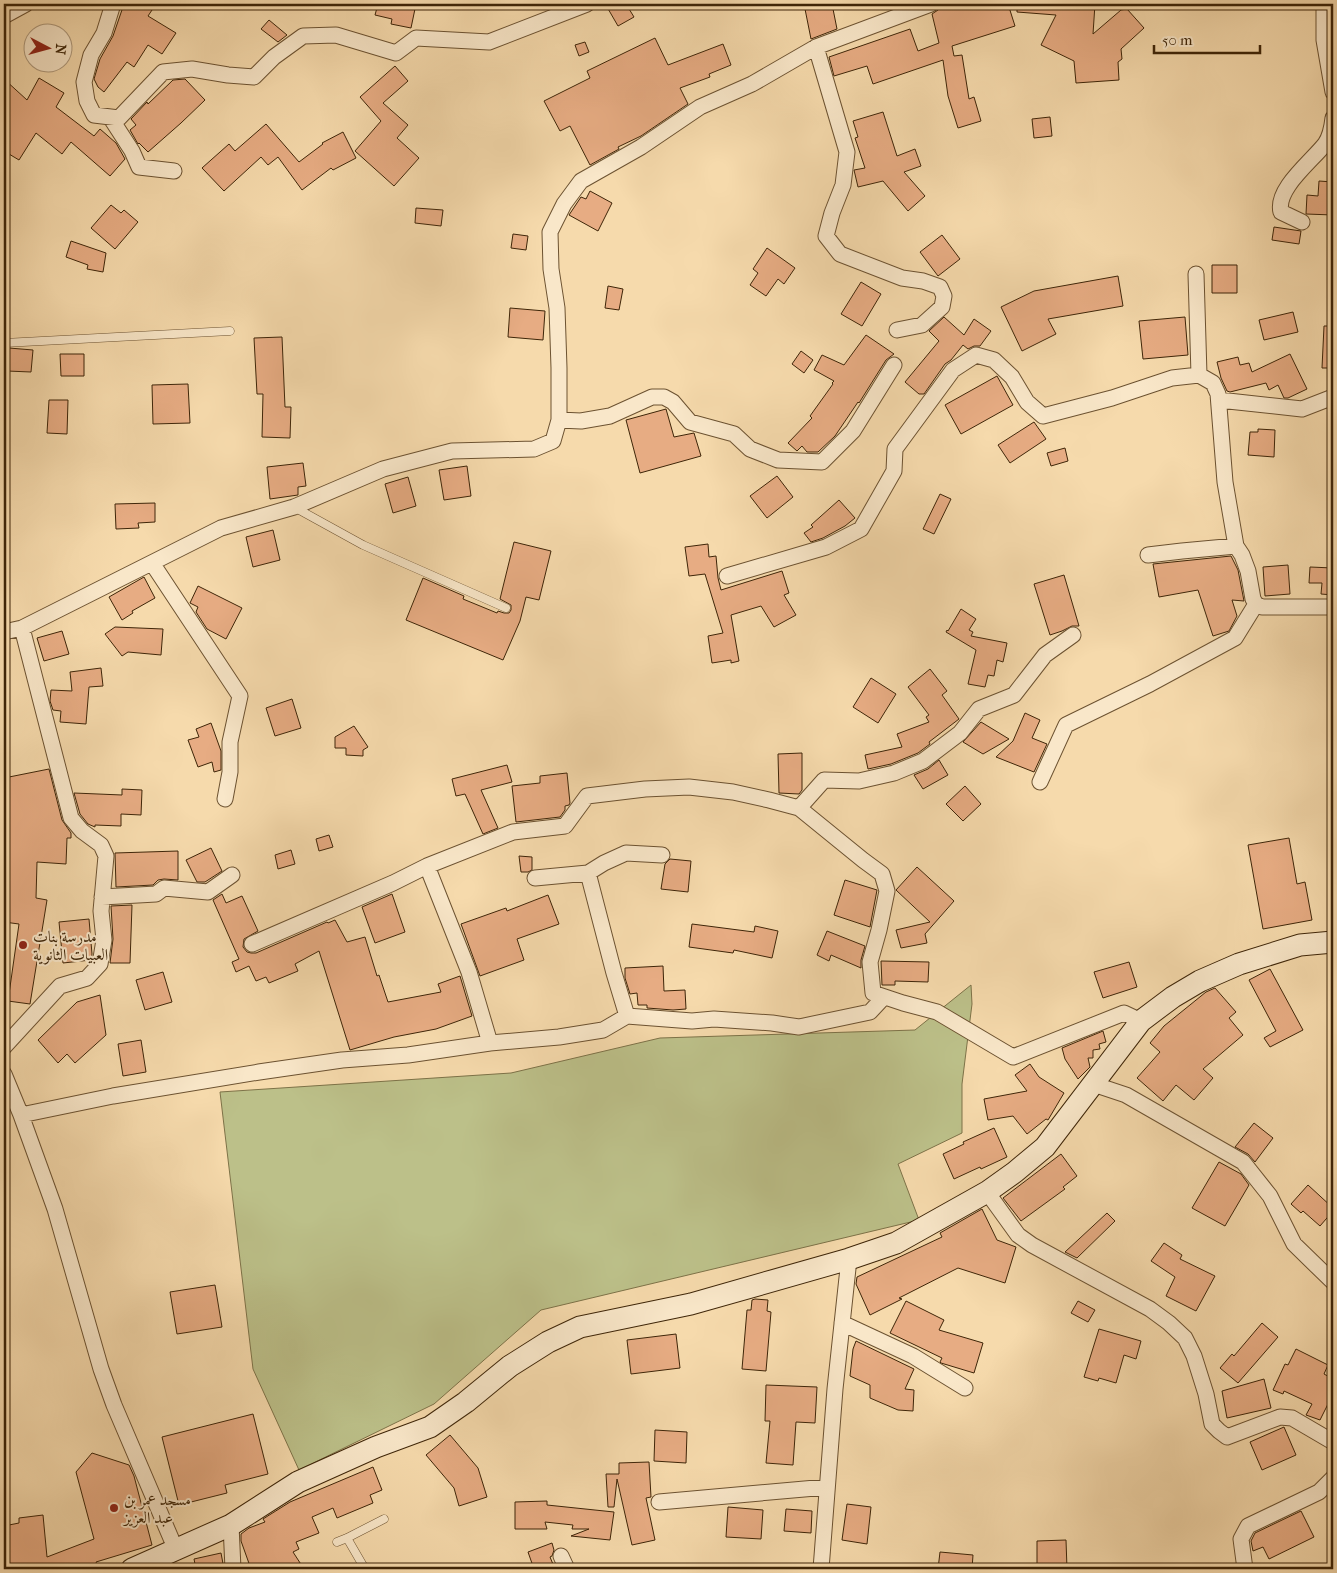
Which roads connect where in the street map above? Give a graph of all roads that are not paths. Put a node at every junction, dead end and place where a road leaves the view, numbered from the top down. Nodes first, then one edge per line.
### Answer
1 (26, 4) edge
2 (113, 4) edge
3 (587, 4) edge
4 (931, 4) edge
5 (1324, 4) edge
6 (4, 16) edge
7 (816, 47) junction
8 (1333, 92) edge
9 (110, 117) junction
10 (1333, 118) edge
11 (174, 171) dead end
12 (1302, 222) dead end
13 (1196, 274) dead end
14 (897, 330) dead end
15 (230, 331) dead end
16 (4, 343) edge
17 (894, 365) dead end
18 (1199, 375) junction
19 (1333, 397) edge
20 (1219, 400) junction
21 (559, 420) junction
22 (294, 507) junction
23 (1236, 546) junction
24 (1148, 555) dead end
25 (152, 563) junction
26 (727, 576) dead end
27 (1256, 604) junction
28 (1333, 607) edge
29 (506, 608) dead end
30 (22, 628) junction
31 (4, 632) edge
32 (1073, 635) dead end
33 (1040, 782) dead end
34 (225, 799) dead end
35 (800, 808) junction
36 (662, 855) dead end
37 (427, 866) junction
38 (588, 873) junction
39 (232, 875) dead end
40 (535, 878) dead end
41 (102, 897) junction
42 (1333, 942) edge
43 (252, 944) dead end
44 (884, 997) junction
45 (627, 1016) junction
46 (1142, 1021) junction
47 (490, 1043) junction
48 (4, 1047) edge
49 (4, 1074) edge
50 (1093, 1084) junction
51 (21, 1115) junction
52 (987, 1192) junction
53 (849, 1259) junction
54 (1333, 1282) edge
55 (842, 1323) junction
56 (965, 1388) dead end
57 (1333, 1442) edge
58 (1333, 1478) edge
59 (827, 1487) junction
60 (658, 1502) dead end
61 (384, 1518) dead end
62 (230, 1525) junction
63 (348, 1538) junction
64 (337, 1542) dead end
65 (177, 1560) edge
66 (132, 1569) edge
67 (234, 1569) edge
68 (365, 1569) edge
69 (821, 1569) edge
70 (1245, 1569) edge

1 - 6 street
2 - 9 street
3 - 9 street
4 - 7 street
5 - 8 street
7 - 14 street
7 - 21 street
9 - 11 street
10 - 12 street
13 - 18 street
15 - 16 lane
17 - 21 street
18 - 20 street
18 - 26 street
19 - 20 street
20 - 23 street
21 - 22 street
22 - 25 street
22 - 29 lane
23 - 24 street
23 - 27 street
25 - 30 street
25 - 34 street
27 - 28 street
27 - 33 street
30 - 31 street
30 - 41 street
32 - 35 street
35 - 37 street
35 - 44 street
36 - 38 street
37 - 43 street
37 - 47 street
38 - 40 street
38 - 45 street
39 - 41 street
41 - 48 street
42 - 46 street
44 - 45 street
44 - 46 street
45 - 47 street
46 - 50 street
47 - 51 street
49 - 51 street
50 - 52 street
50 - 54 street
51 - 65 street
52 - 53 street
52 - 57 street
53 - 55 street
53 - 62 street
55 - 56 street
55 - 59 street
58 - 70 street
59 - 60 street
59 - 69 street
61 - 63 lane
62 - 65 street
62 - 67 street
63 - 64 lane
63 - 68 lane
65 - 66 street

